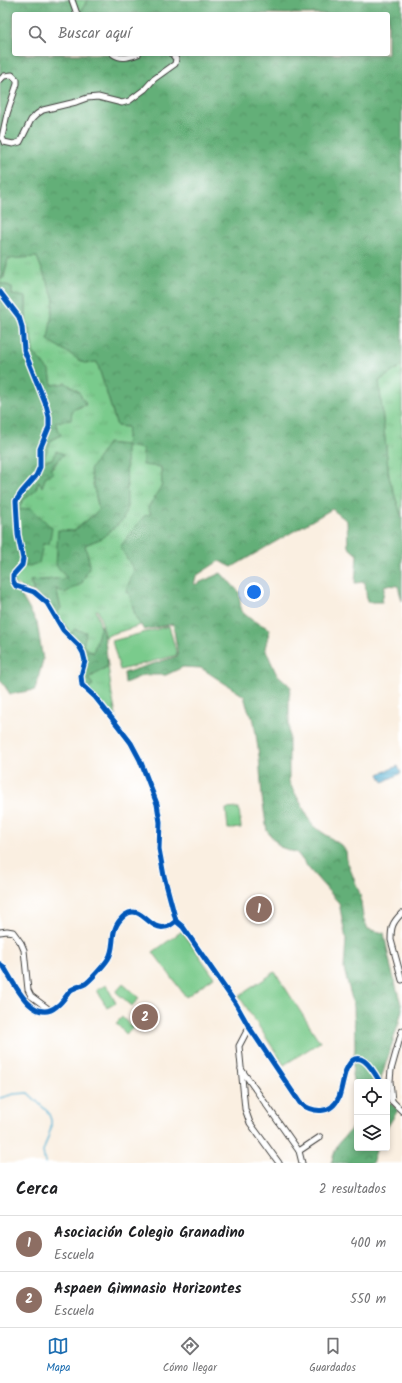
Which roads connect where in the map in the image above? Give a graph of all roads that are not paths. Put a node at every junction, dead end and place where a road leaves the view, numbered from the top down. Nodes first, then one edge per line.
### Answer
1 (72, 0) edge
2 (76, 12) edge
3 (116, 56) edge
4 (132, 56) edge
5 (174, 56) edge
6 (0, 80) edge
7 (0, 292) edge
8 (402, 913) edge
9 (176, 921) junction
10 (0, 932) edge
11 (0, 964) edge
12 (402, 980) edge
13 (50, 1010) junction
14 (249, 1027) junction
15 (402, 1031) edge
16 (241, 1068) junction
17 (378, 1079) edge
18 (390, 1098) edge
19 (392, 1101) junction
20 (402, 1111) edge
21 (320, 1137) dead end
22 (299, 1151) junction
23 (279, 1163) edge
24 (302, 1163) edge

1 - 2 street
3 - 4 street
5 - 6 street
7 - 9 street
8 - 12 street
9 - 13 street
9 - 14 street
10 - 13 street
11 - 13 street
14 - 16 street
14 - 17 street
15 - 19 street
16 - 22 street
16 - 23 street
18 - 19 street
19 - 20 street
21 - 22 street
22 - 24 street

